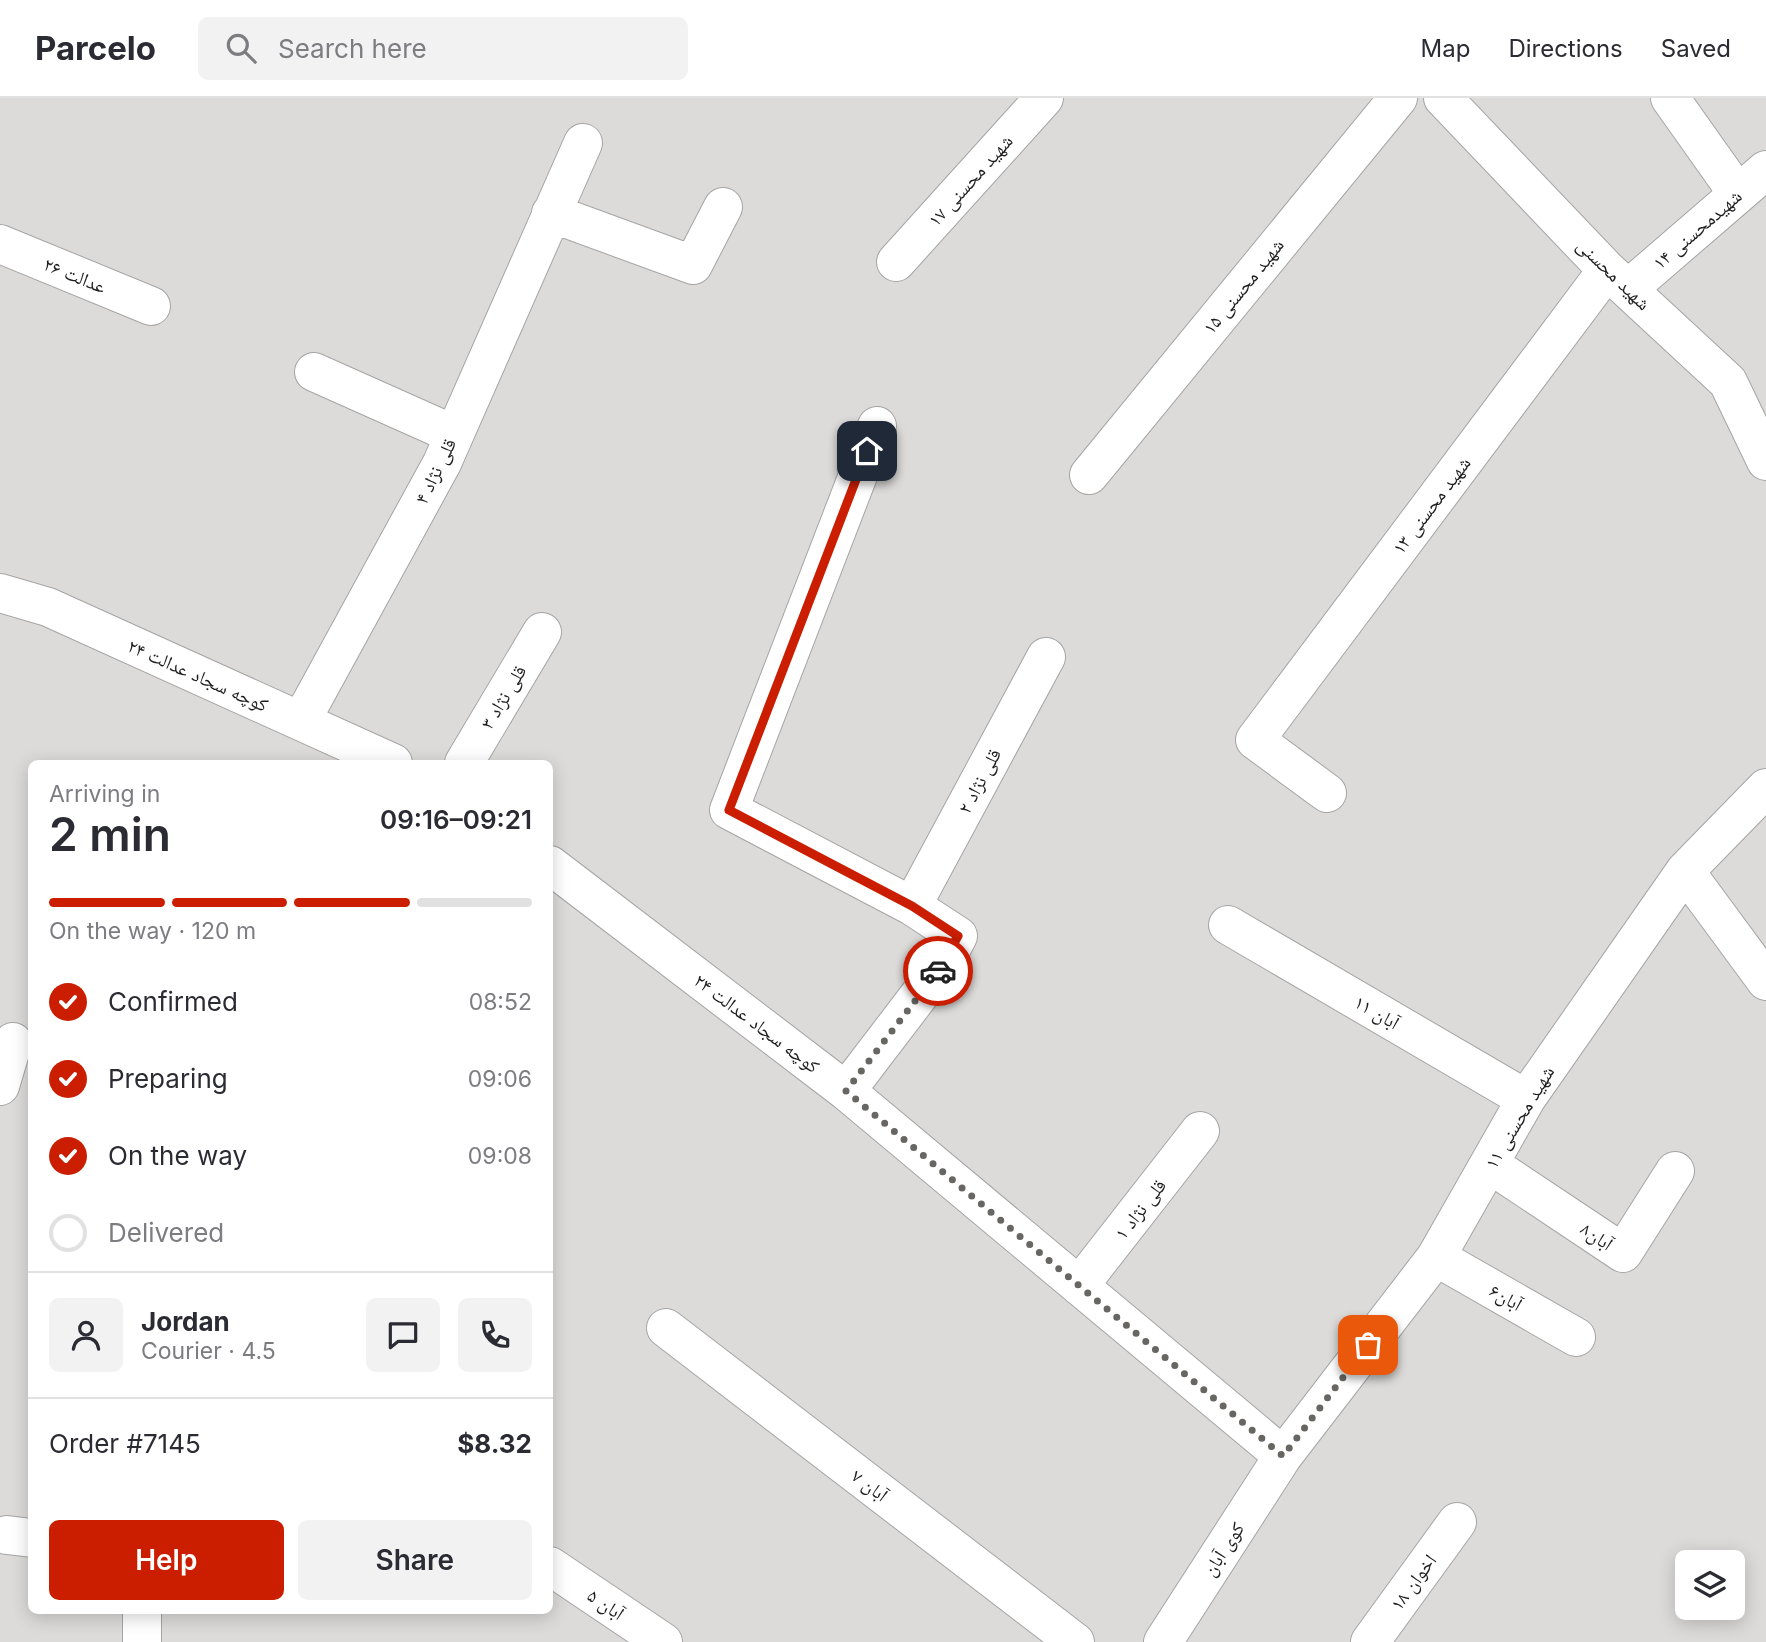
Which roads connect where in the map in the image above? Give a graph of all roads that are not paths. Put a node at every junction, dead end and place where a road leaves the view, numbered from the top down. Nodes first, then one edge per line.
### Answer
1 (1044, 98) edge
2 (1398, 98) edge
3 (1443, 98) edge
4 (1670, 98) edge
5 (583, 143) dead end
6 (1752, 182) edge
7 (723, 207) dead end
8 (551, 213) junction
9 (0, 244) edge
10 (896, 262) dead end
11 (1617, 279) junction
12 (151, 306) dead end
13 (314, 372) dead end
14 (877, 426) dead end
15 (453, 434) junction
16 (1766, 461) edge
17 (1089, 475) dead end
18 (0, 593) edge
19 (542, 632) dead end
20 (1046, 657) dead end
21 (301, 721) junction
22 (386, 760) edge
23 (466, 760) edge
24 (1766, 788) edge
25 (1327, 793) dead end
26 (553, 867) edge
27 (1685, 871) junction
28 (912, 906) junction
29 (1228, 925) dead end
30 (1766, 981) edge
31 (15, 1044) edge
32 (0, 1086) edge
33 (846, 1091) junction
34 (1526, 1098) junction
35 (1200, 1131) dead end
36 (1491, 1165) junction
37 (1675, 1171) dead end
38 (1436, 1257) junction
39 (1079, 1286) junction
40 (666, 1328) dead end
41 (1576, 1337) dead end
42 (1283, 1456) junction
43 (1457, 1522) dead end
44 (553, 1568) edge
45 (142, 1614) edge
46 (1166, 1641) edge
47 (142, 1642) edge
48 (663, 1642) edge
49 (1075, 1642) edge
50 (1370, 1642) edge

1 - 10 street, شهید محسنی ۱۷
2 - 17 street, شهید محسنی ۱۵
3 - 11 street, شهید محسنی
4 - 6 street
5 - 8 street, قلی نژاد ۴
6 - 11 street, شهیدمحسنی ۱۴
7 - 8 street
8 - 15 street, قلی نژاد ۴
9 - 12 street, عدالت ۲۶
11 - 16 street, شهید محسنی
11 - 25 street, شهید محسنی ۱۳
13 - 15 street
14 - 28 street
15 - 21 street, قلی نژاد ۴
18 - 21 street, کوچه سجاد عدالت ۲۴
19 - 23 street, قلی نژاد ۳
20 - 28 street, قلی نژاد ۲
21 - 22 street, کوچه سجاد عدالت ۲۴
24 - 27 street, شهید محسنی ۱۱
26 - 33 street, کوچه سجاد عدالت ۲۴
27 - 30 street
27 - 34 street, شهید محسنی ۱۱
28 - 33 street
29 - 34 street, آبان ۱۱
31 - 32 street
33 - 39 street, کوچه سجاد عدالت ۲۴
34 - 36 street, شهید محسنی ۱۱
35 - 39 street, قلی نژاد ۱
36 - 37 street, آبان۸
36 - 38 street, شهید محسنی ۱۱
38 - 41 street, آبان۶
38 - 42 street, شهید محسنی ۱۱
39 - 42 street, کوچه سجاد عدالت ۲۴
40 - 49 street, آبان ۷
42 - 46 street, کوی آبان
43 - 50 street, اخوان ۱۸
44 - 48 street, آبان ۵
45 - 47 street

